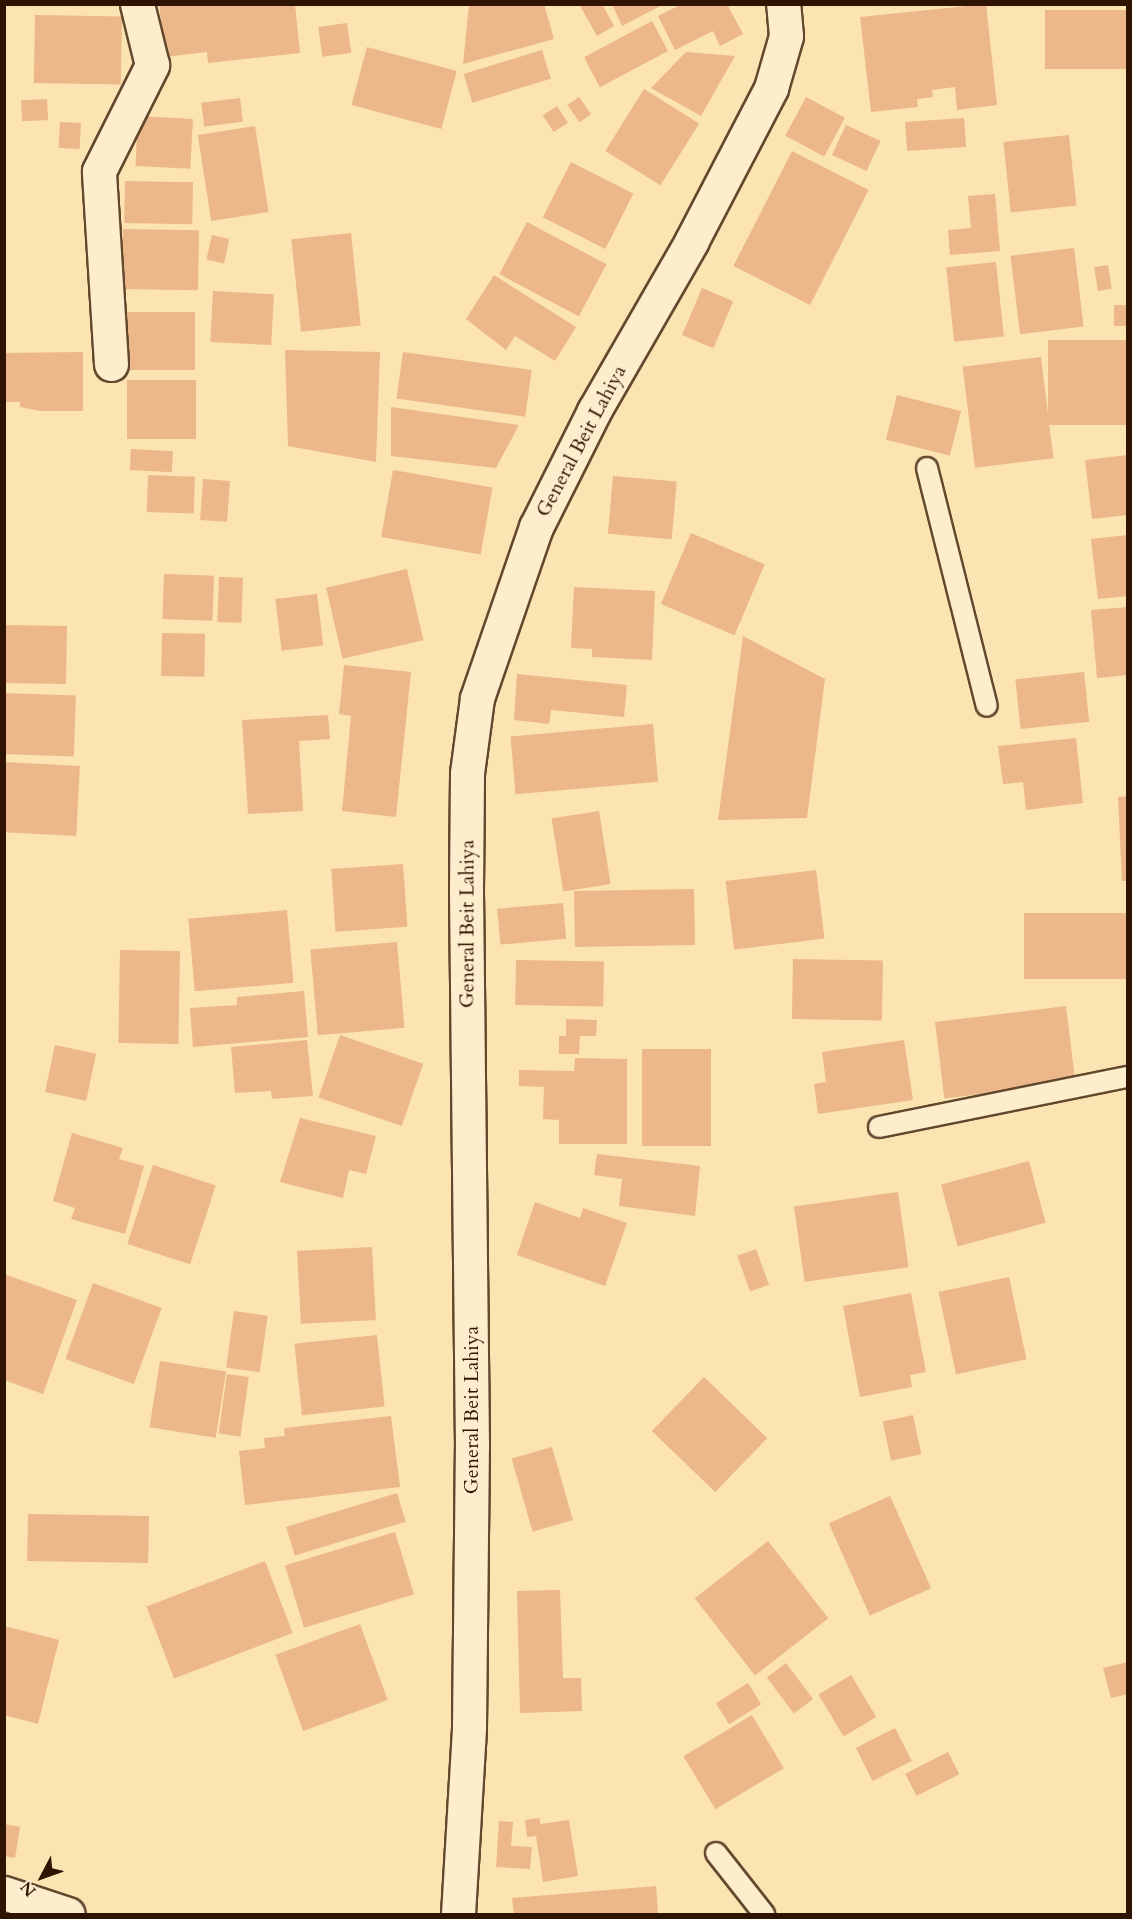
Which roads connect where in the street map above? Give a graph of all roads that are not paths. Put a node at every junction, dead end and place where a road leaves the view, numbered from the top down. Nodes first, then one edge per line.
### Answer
1 (137, 4) edge
2 (783, 4) edge
3 (111, 364) dead end
4 (927, 468) dead end
5 (987, 706) dead end
6 (1128, 1077) edge
7 (879, 1127) dead end
8 (716, 1853) dead end
9 (4, 1893) edge
10 (68, 1914) edge
11 (458, 1914) edge
12 (764, 1914) edge

1 - 3 main road
2 - 11 main road, General Beit Lahiya
4 - 5 lane
6 - 7 lane
8 - 12 lane
9 - 10 main road

